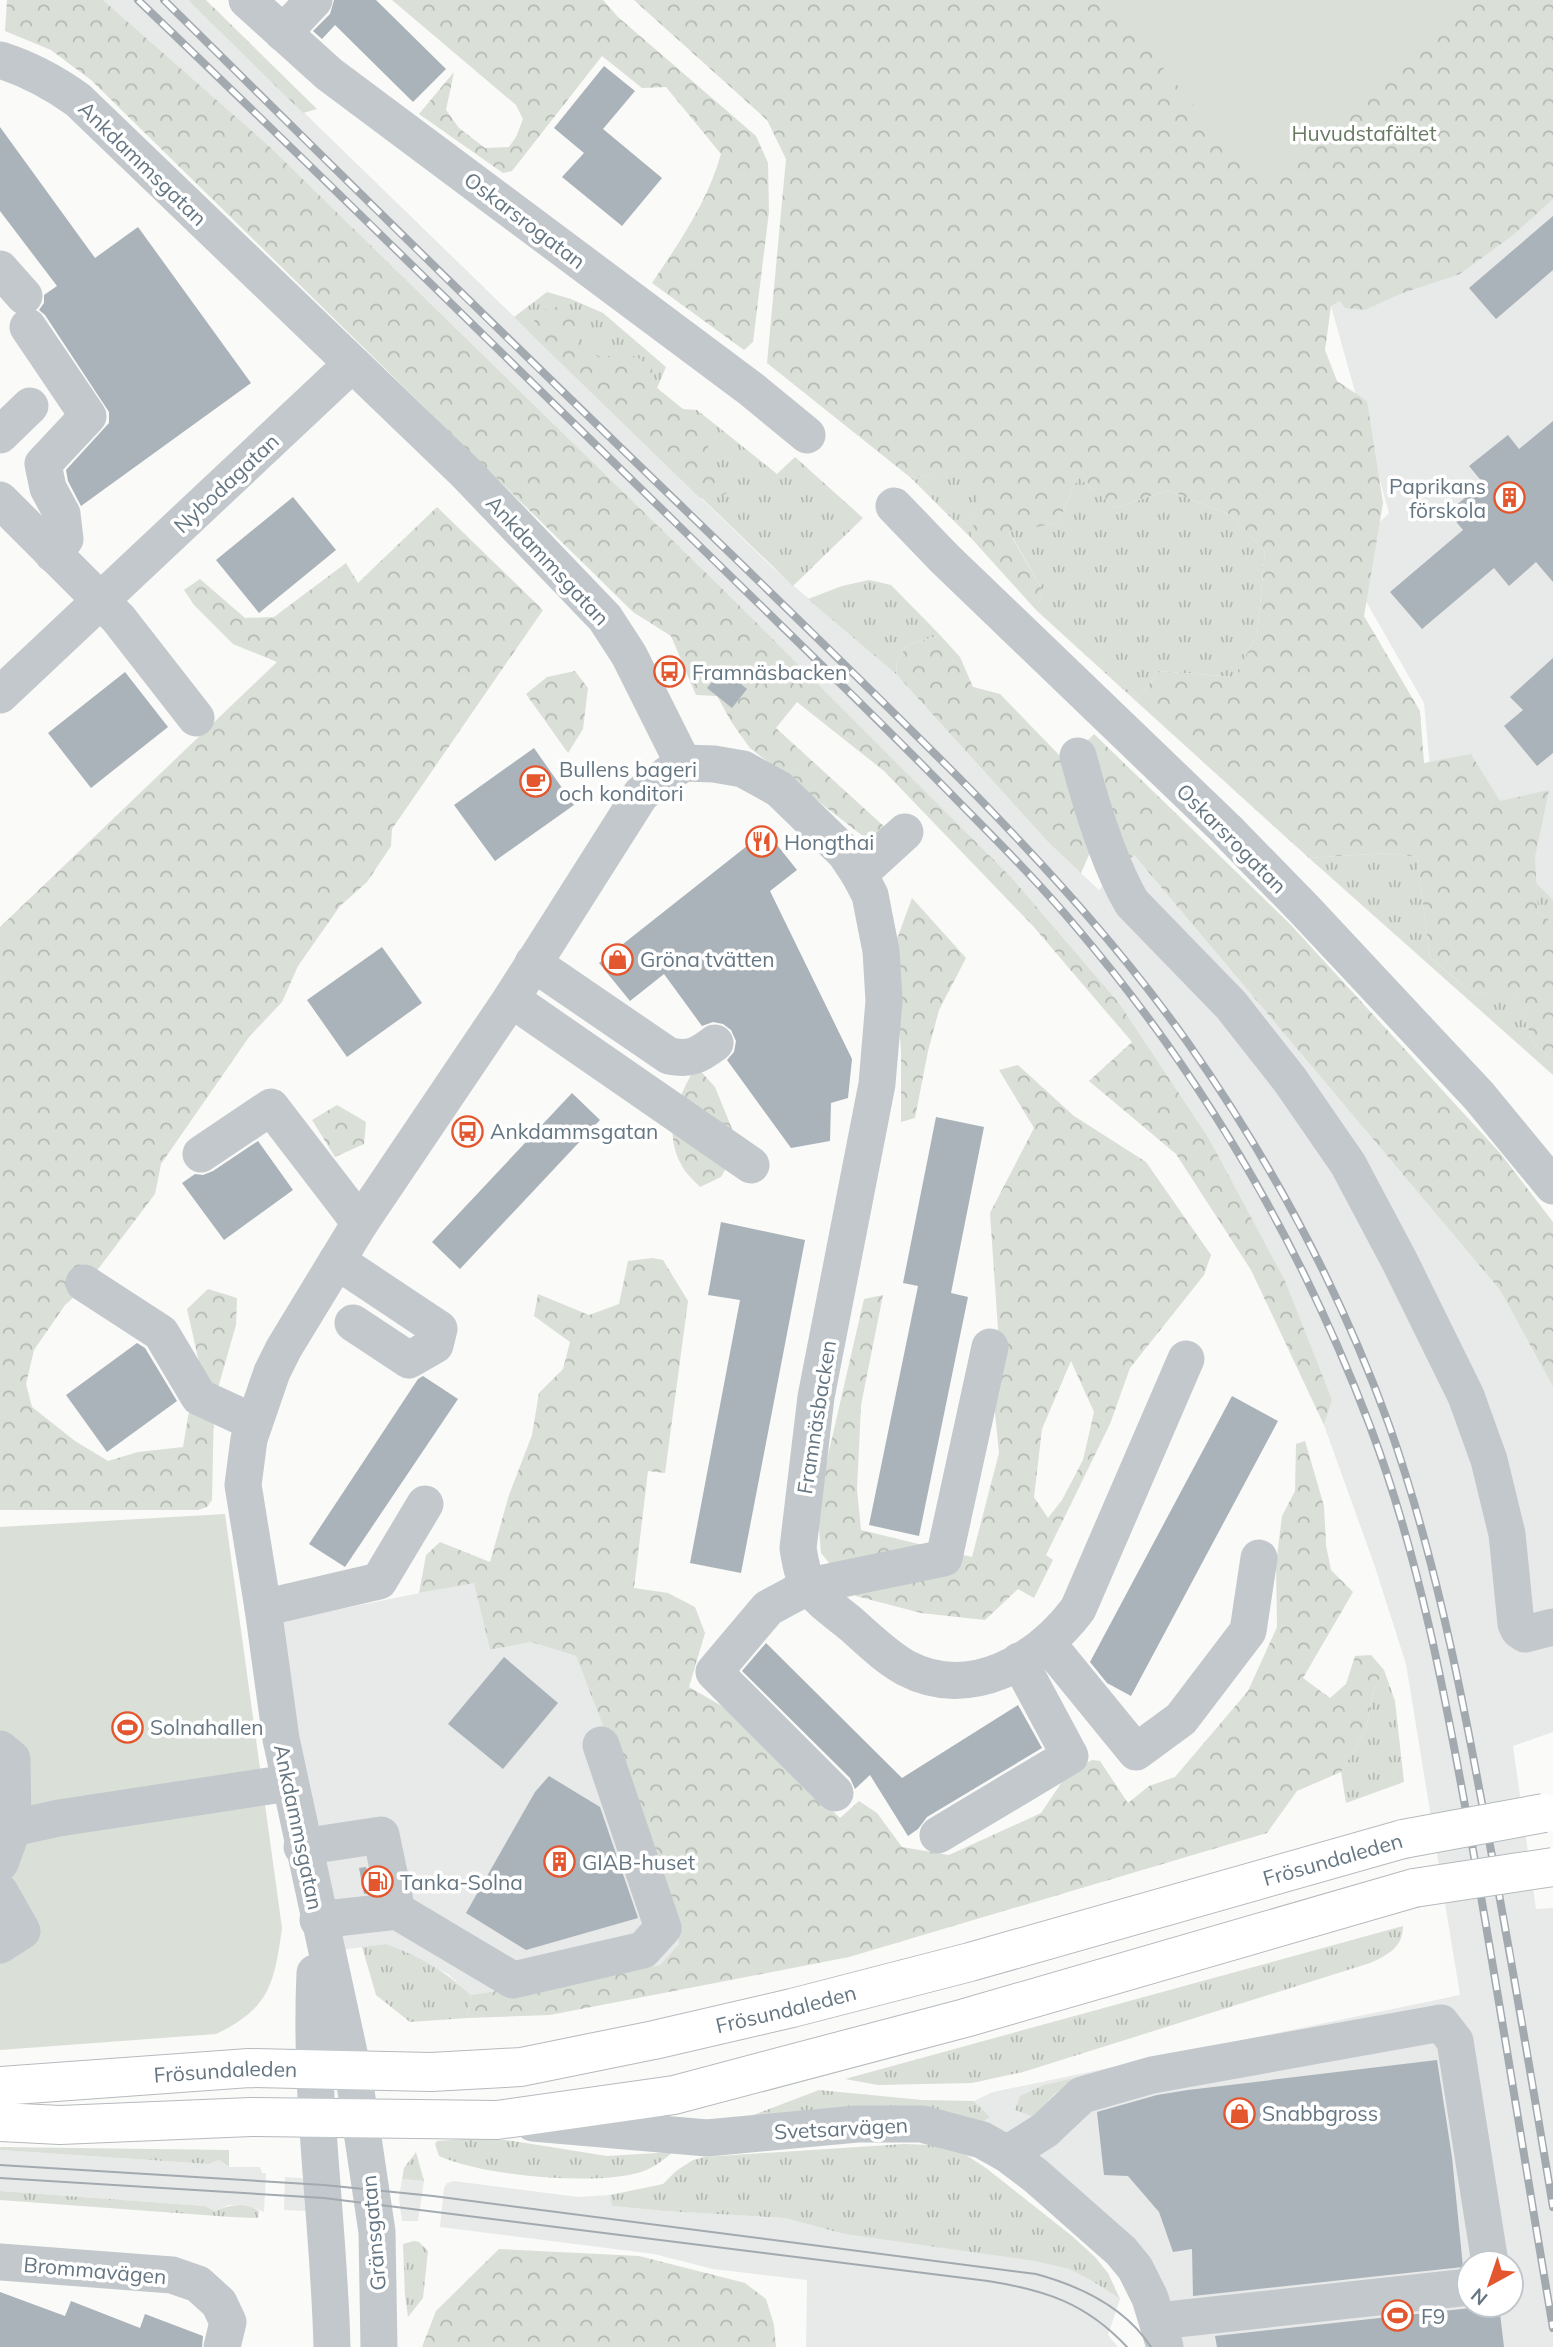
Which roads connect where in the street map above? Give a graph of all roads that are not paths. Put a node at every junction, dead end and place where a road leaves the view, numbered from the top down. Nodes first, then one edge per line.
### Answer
1 (247, 0) edge
2 (314, 0) edge
3 (283, 33) junction
4 (0, 60) edge
5 (0, 269) edge
6 (352, 363) junction
7 (30, 406) dead end
8 (0, 435) edge
9 (807, 435) dead end
10 (0, 500) edge
11 (894, 506) dead end
12 (53, 554) junction
13 (100, 602) junction
14 (0, 695) edge
15 (196, 718) dead end
16 (1078, 756) dead end
17 (683, 763) junction
18 (905, 832) dead end
19 (859, 874) junction
20 (533, 963) junction
21 (511, 999) junction
22 (715, 1044) dead end
23 (1479, 1096) junction
24 (1553, 1148) edge
25 (201, 1154) dead end
26 (751, 1165) dead end
27 (1553, 1167) edge
28 (1553, 1186) edge
29 (360, 1223) junction
30 (337, 1261) junction
31 (84, 1283) dead end
32 (353, 1323) dead end
33 (990, 1348) dead end
34 (1186, 1359) dead end
35 (253, 1422) junction
36 (425, 1504) dead end
37 (1259, 1558) dead end
38 (809, 1586) junction
39 (263, 1608) junction
40 (1553, 1627) edge
41 (1033, 1652) junction
42 (601, 1745) dead end
43 (0, 1749) edge
44 (289, 1783) junction
45 (835, 1793) dead end
46 (1548, 1813) edge
47 (13, 1828) junction
48 (938, 1835) dead end
49 (302, 1847) junction
50 (0, 1863) edge
51 (1553, 1867) edge
52 (0, 1892) edge
53 (397, 1911) junction
54 (318, 1920) junction
55 (0, 1945) edge
56 (314, 2070) junction
57 (352, 2071) junction
58 (0, 2086) edge
59 (318, 2118) junction
60 (360, 2119) junction
61 (497, 2120) junction
62 (0, 2122) edge
63 (1007, 2154) junction
64 (1487, 2249) edge
65 (0, 2262) edge
66 (1455, 2289) edge
67 (331, 2295) junction
68 (1162, 2334) edge
69 (222, 2347) edge
70 (321, 2347) edge
71 (332, 2347) edge
72 (379, 2347) edge

1 - 3 street, Oskarsrogatan
2 - 3 street
3 - 9 street, Oskarsrogatan
4 - 6 street, Ankdammsgatan
5 - 12 street
6 - 13 street, Nybodagatan
6 - 17 street, Ankdammsgatan
7 - 8 street
10 - 12 street
11 - 23 street, Oskarsrogatan
12 - 13 street
13 - 14 street, Nybodagatan
13 - 15 street
16 - 40 street
17 - 19 street, Framnäsbacken
17 - 20 street, Ankdammsgatan
18 - 19 street
19 - 38 street, Framnäsbacken
20 - 21 street, Ankdammsgatan
20 - 22 street
21 - 26 street
21 - 29 street, Ankdammsgatan
23 - 24 street
23 - 27 street
23 - 28 street, Oskarsrogatan
25 - 29 street
29 - 30 street, Ankdammsgatan
30 - 32 street
30 - 35 street, Ankdammsgatan
31 - 35 street
33 - 38 street
34 - 41 street
35 - 39 street, Ankdammsgatan
36 - 39 street
37 - 41 street
38 - 41 street
38 - 45 street
39 - 44 street, Ankdammsgatan
41 - 48 street
42 - 53 street
43 - 47 street
44 - 47 street
44 - 49 street, Ankdammsgatan
46 - 57 main road, Frösundaleden, bridge
47 - 50 street
49 - 53 street
49 - 54 street, Ankdammsgatan
51 - 61 main road, bridge
52 - 55 street
53 - 54 street
54 - 56 street, Ankdammsgatan
54 - 57 street, Ankdammsgatan
56 - 57 main road, Frösundaleden
56 - 58 main road, Frösundaleden
56 - 59 street, Ankdammsgatan
57 - 60 street, Ankdammsgatan
59 - 60 main road
59 - 62 main road
59 - 67 street
60 - 61 main road
60 - 72 street, Gränsgatan
61 - 63 street, Svetsarvägen
63 - 64 street
63 - 68 street, Svetsarvägen
65 - 69 street, Brommavägen
66 - 68 street
67 - 70 street
67 - 71 street

